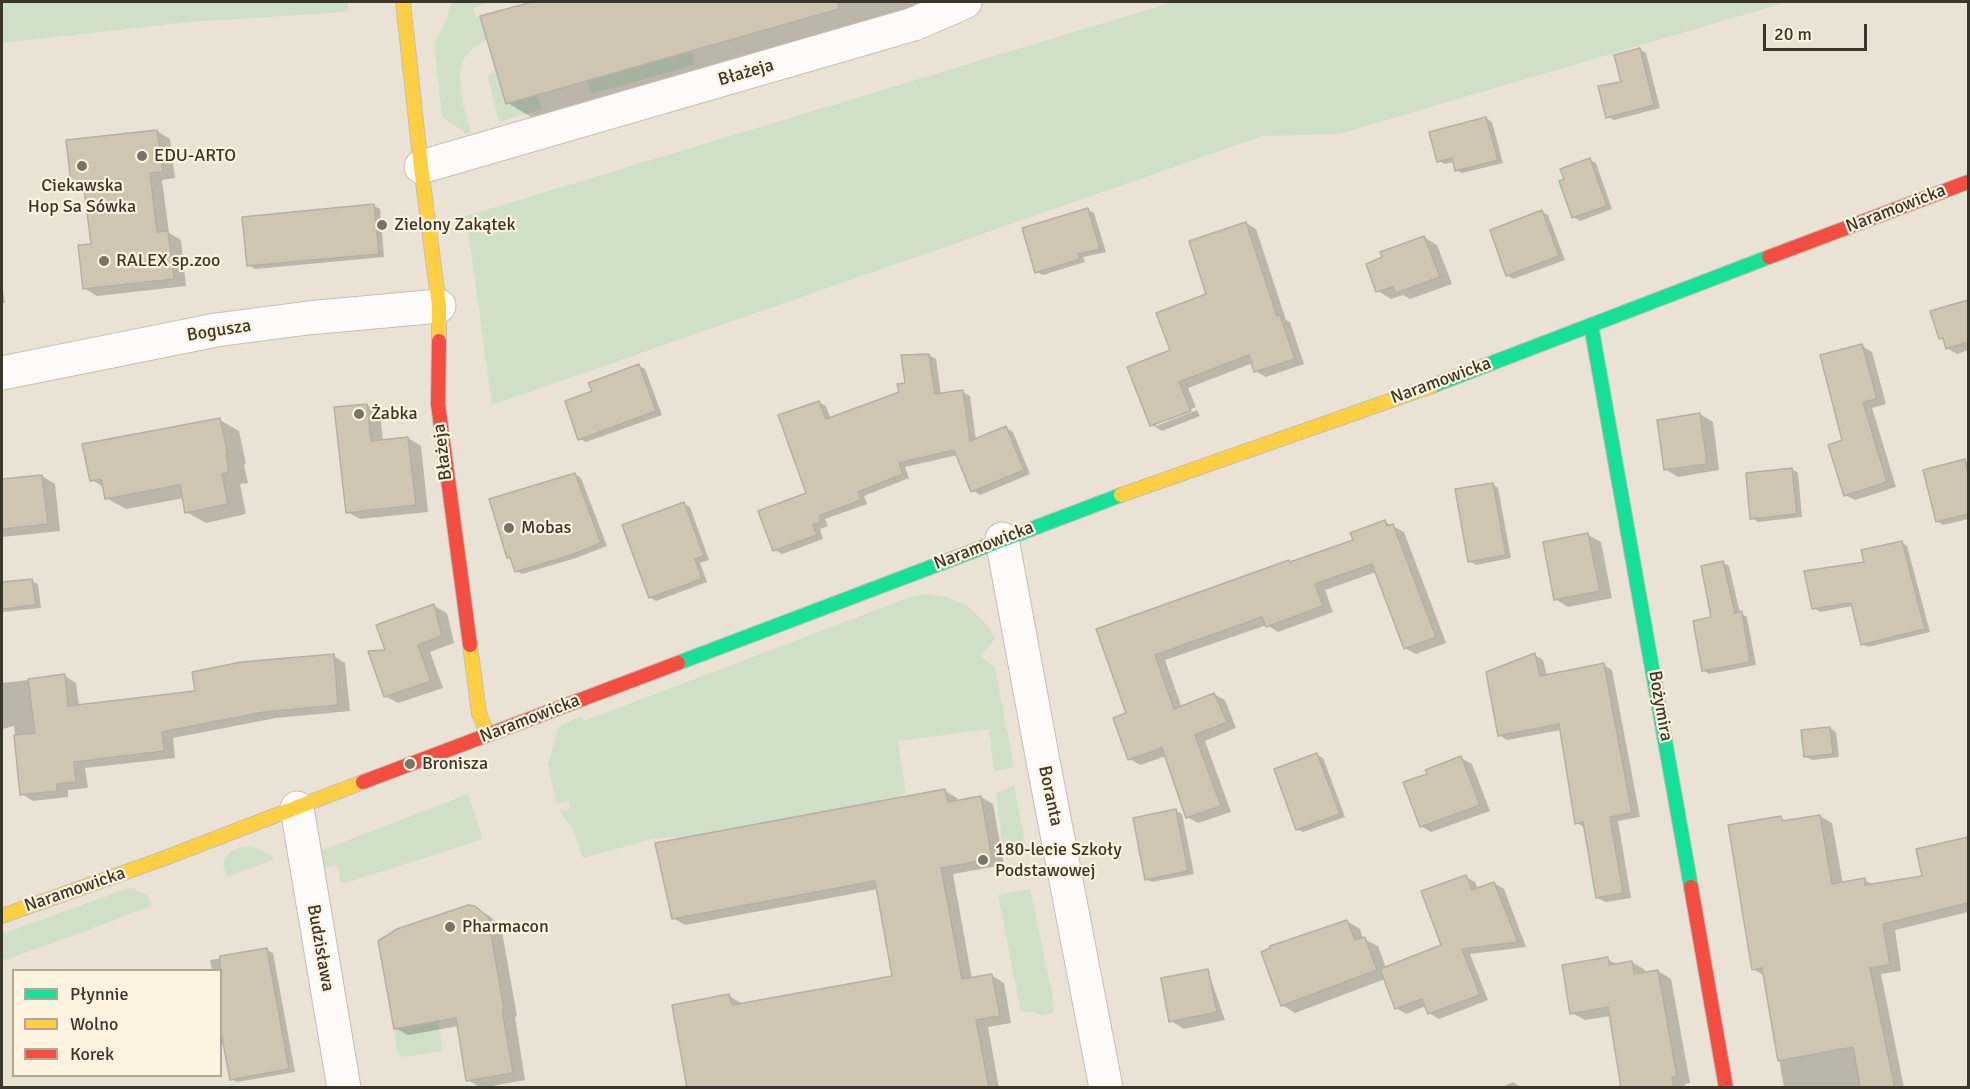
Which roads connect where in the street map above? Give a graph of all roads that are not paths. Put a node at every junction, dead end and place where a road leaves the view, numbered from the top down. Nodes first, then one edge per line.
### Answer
1 (404, 2) edge
2 (965, 2) edge
3 (421, 167) junction
4 (1968, 182) edge
5 (439, 306) junction
6 (1591, 325) junction
7 (2, 373) edge
8 (1002, 539) junction
9 (488, 735) junction
10 (297, 808) junction
11 (2, 916) edge
12 (344, 1088) edge
13 (1106, 1088) edge
14 (1726, 1088) edge

1 - 3 street, Błażeja
2 - 3 street, Błażeja
3 - 5 street, Błażeja
4 - 6 street, Naramowicka
5 - 7 street, Bogusza
5 - 9 street, Błażeja
6 - 8 street, Naramowicka
6 - 14 street, Bożymira
8 - 9 street, Naramowicka
8 - 13 street, Boranta
9 - 10 street, Naramowicka
10 - 11 street, Naramowicka
10 - 12 street, Budzisława

